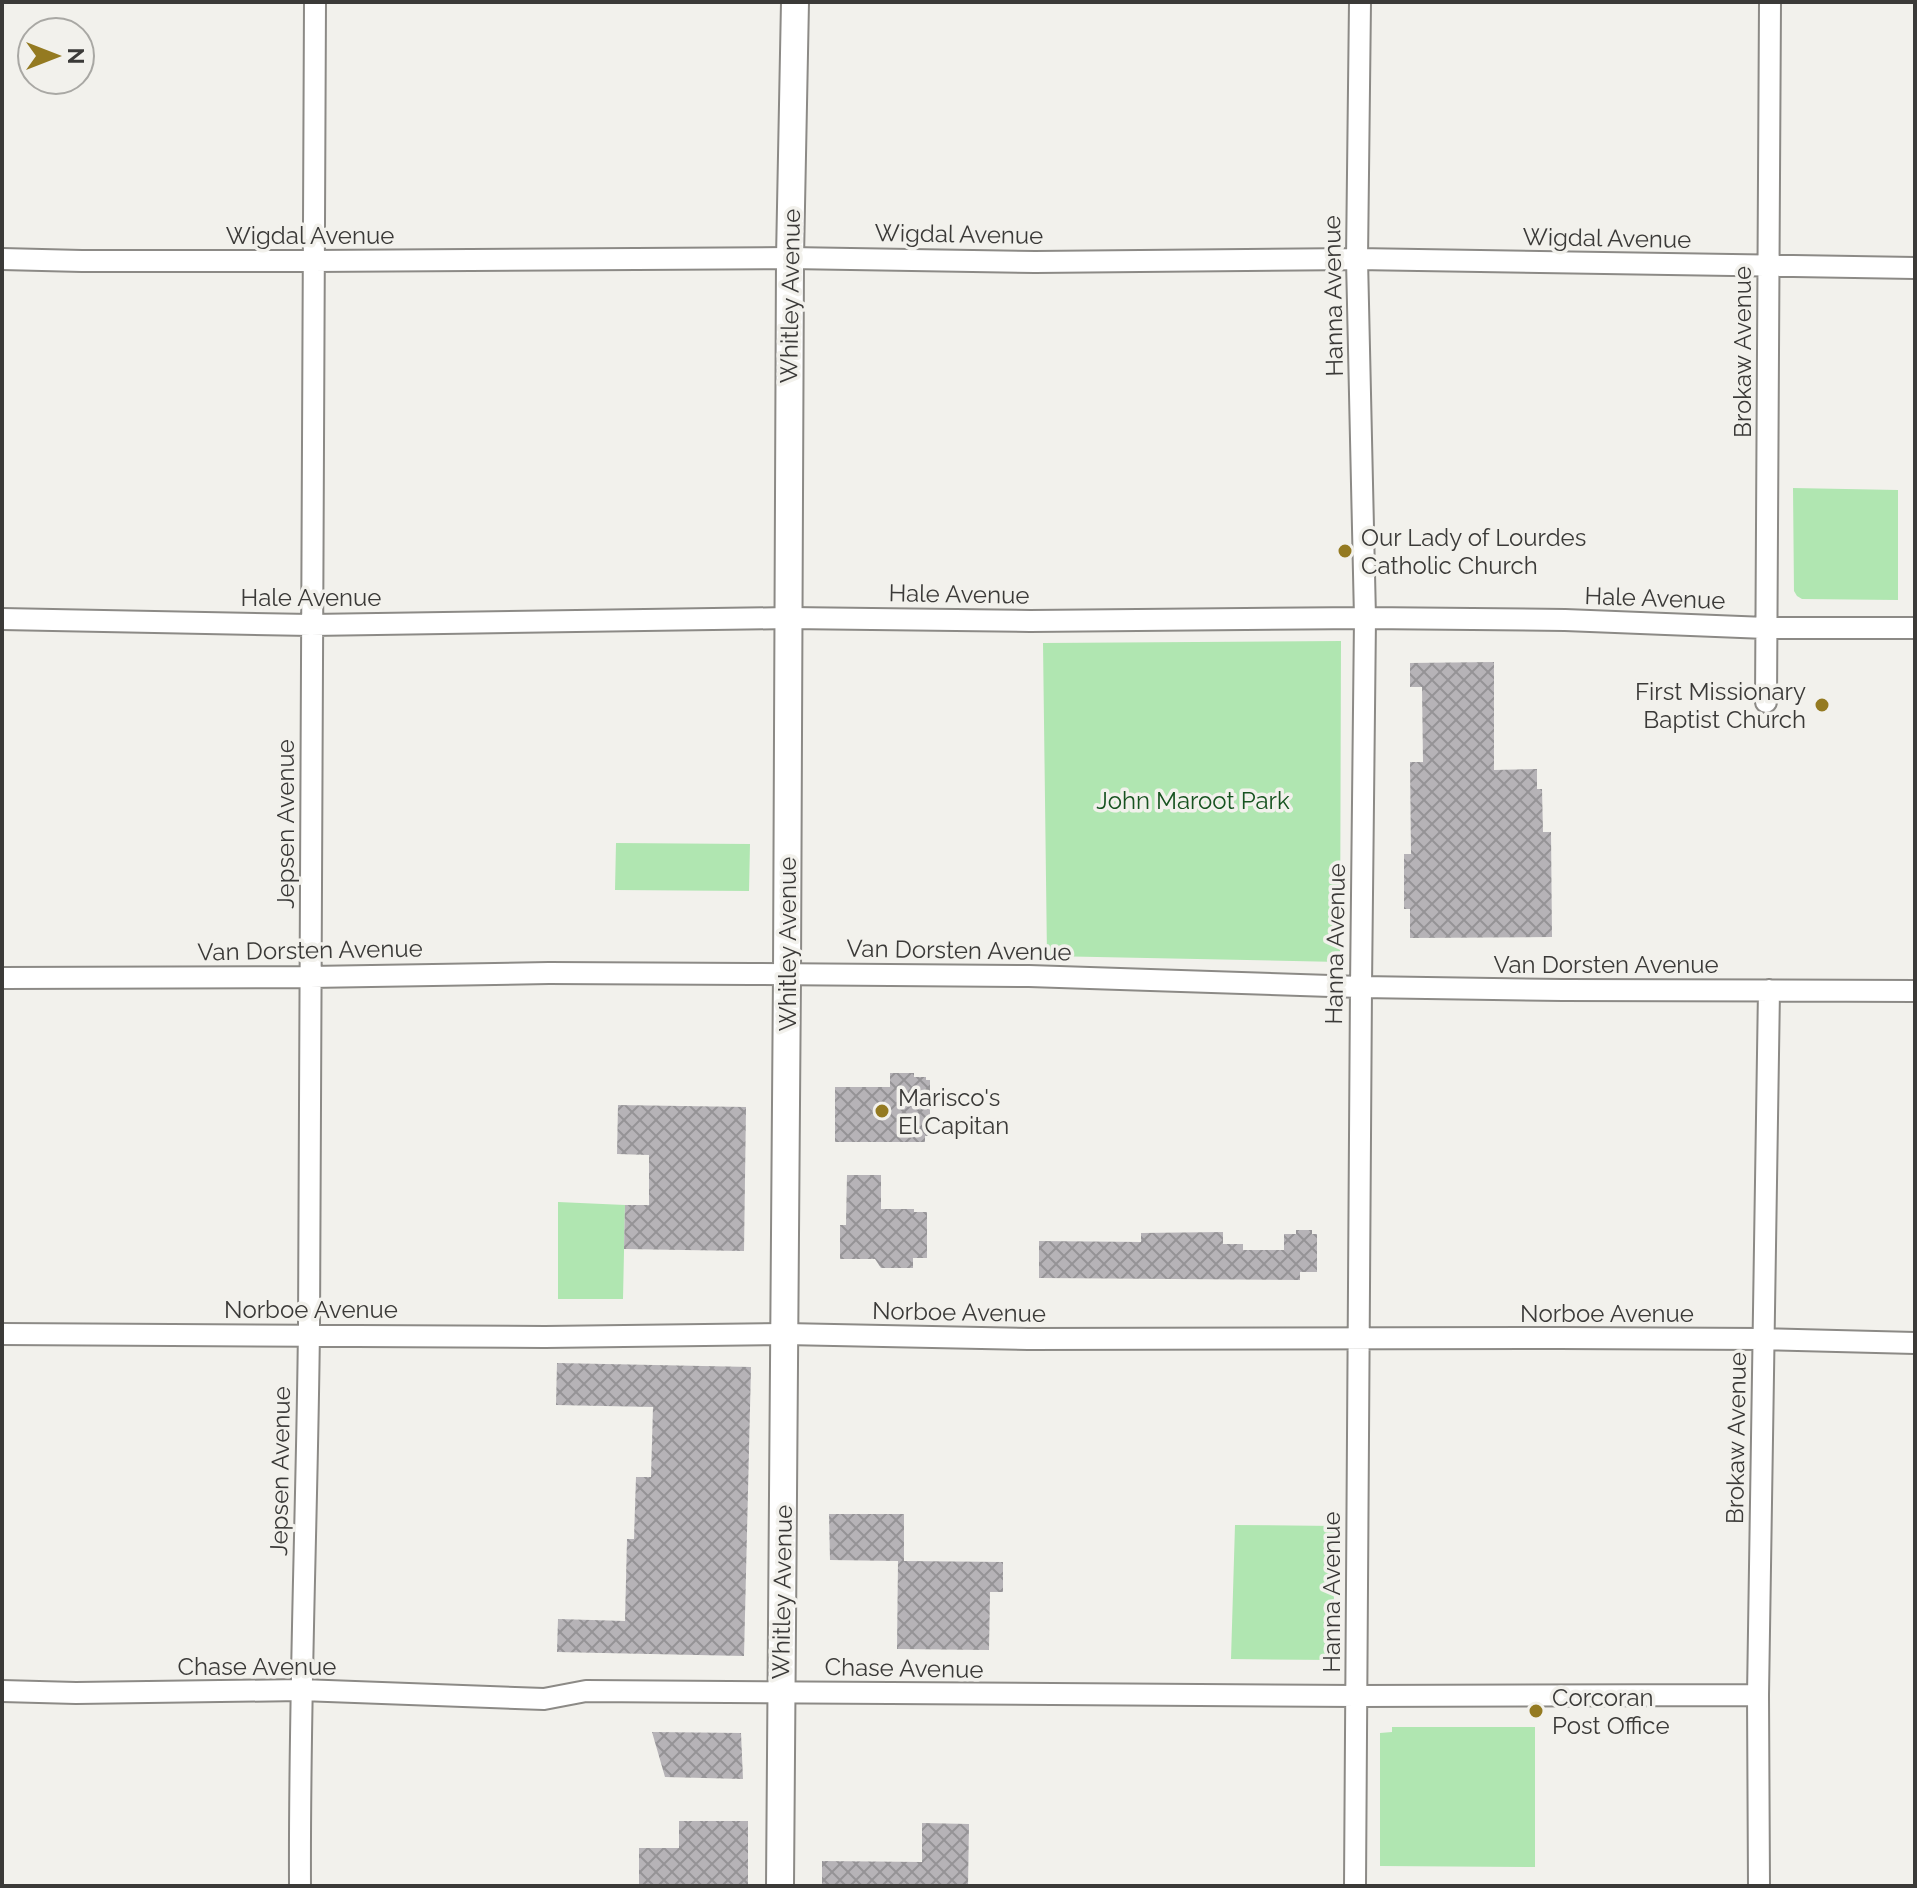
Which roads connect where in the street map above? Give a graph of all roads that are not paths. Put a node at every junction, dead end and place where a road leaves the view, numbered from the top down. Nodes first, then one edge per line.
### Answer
1 (315, 2) edge
2 (795, 2) edge
3 (1360, 2) edge
4 (1770, 2) edge
5 (790, 258) junction
6 (2, 259) edge
7 (1357, 259) junction
8 (312, 261) junction
9 (1768, 266) junction
10 (1915, 268) edge
11 (789, 618) junction
12 (1365, 618) junction
13 (2, 619) edge
14 (311, 625) junction
15 (1766, 628) junction
16 (1915, 628) edge
17 (1766, 702) dead end
18 (787, 974) junction
19 (310, 977) junction
20 (2, 978) edge
21 (1361, 987) junction
22 (1769, 990) junction
23 (1915, 991) edge
24 (2, 1334) edge
25 (785, 1334) junction
26 (309, 1335) junction
27 (1359, 1339) junction
28 (1763, 1339) junction
29 (1915, 1343) edge
30 (301, 1690) junction
31 (2, 1691) edge
32 (781, 1692) junction
33 (1758, 1695) junction
34 (1357, 1696) junction
35 (300, 1886) edge
36 (780, 1886) edge
37 (1355, 1886) edge
38 (1759, 1886) edge

1 - 8 street, Jepsen Avenue
2 - 5 street, Whitley Avenue
3 - 7 street, Hanna Avenue
4 - 9 street, Brokaw Avenue
5 - 7 street, Wigdal Avenue
5 - 8 street, Wigdal Avenue
5 - 11 street, Whitley Avenue
6 - 8 street, Wigdal Avenue
7 - 9 street, Wigdal Avenue
7 - 12 street, Hanna Avenue
8 - 14 street, Jepsen Avenue
9 - 10 street, Wigdal Avenue
9 - 15 street, Brokaw Avenue
11 - 12 street, Hale Avenue
11 - 14 street, Hale Avenue
11 - 18 street, Whitley Avenue
12 - 15 street, Hale Avenue
12 - 21 street, Hanna Avenue
13 - 14 street, Hale Avenue
14 - 19 street, Jepsen Avenue
15 - 16 street, Hale Avenue
15 - 17 street, Brokaw Avenue
18 - 19 street, Van Dorsten Avenue
18 - 21 street, Van Dorsten Avenue
18 - 25 street, Whitley Avenue
19 - 20 street, Van Dorsten Avenue
19 - 26 street, Jepsen Avenue
21 - 22 street, Van Dorsten Avenue
21 - 27 street, Hanna Avenue
22 - 23 street, Van Dorsten Avenue
22 - 28 street, Brokaw Avenue
24 - 26 street, Norboe Avenue
25 - 26 street, Norboe Avenue
25 - 27 street, Norboe Avenue
25 - 32 street, Whitley Avenue
26 - 30 street, Jepsen Avenue
27 - 28 street, Norboe Avenue
27 - 34 street, Hanna Avenue
28 - 29 street, Norboe Avenue
28 - 33 street, Brokaw Avenue
30 - 31 street, Chase Avenue
30 - 32 street, Chase Avenue
30 - 35 street, Jepsen Avenue
32 - 34 street, Chase Avenue
32 - 36 street, Whitley Avenue
33 - 34 street, Chase Avenue
33 - 38 street, Brokaw Avenue
34 - 37 street, Hanna Avenue

